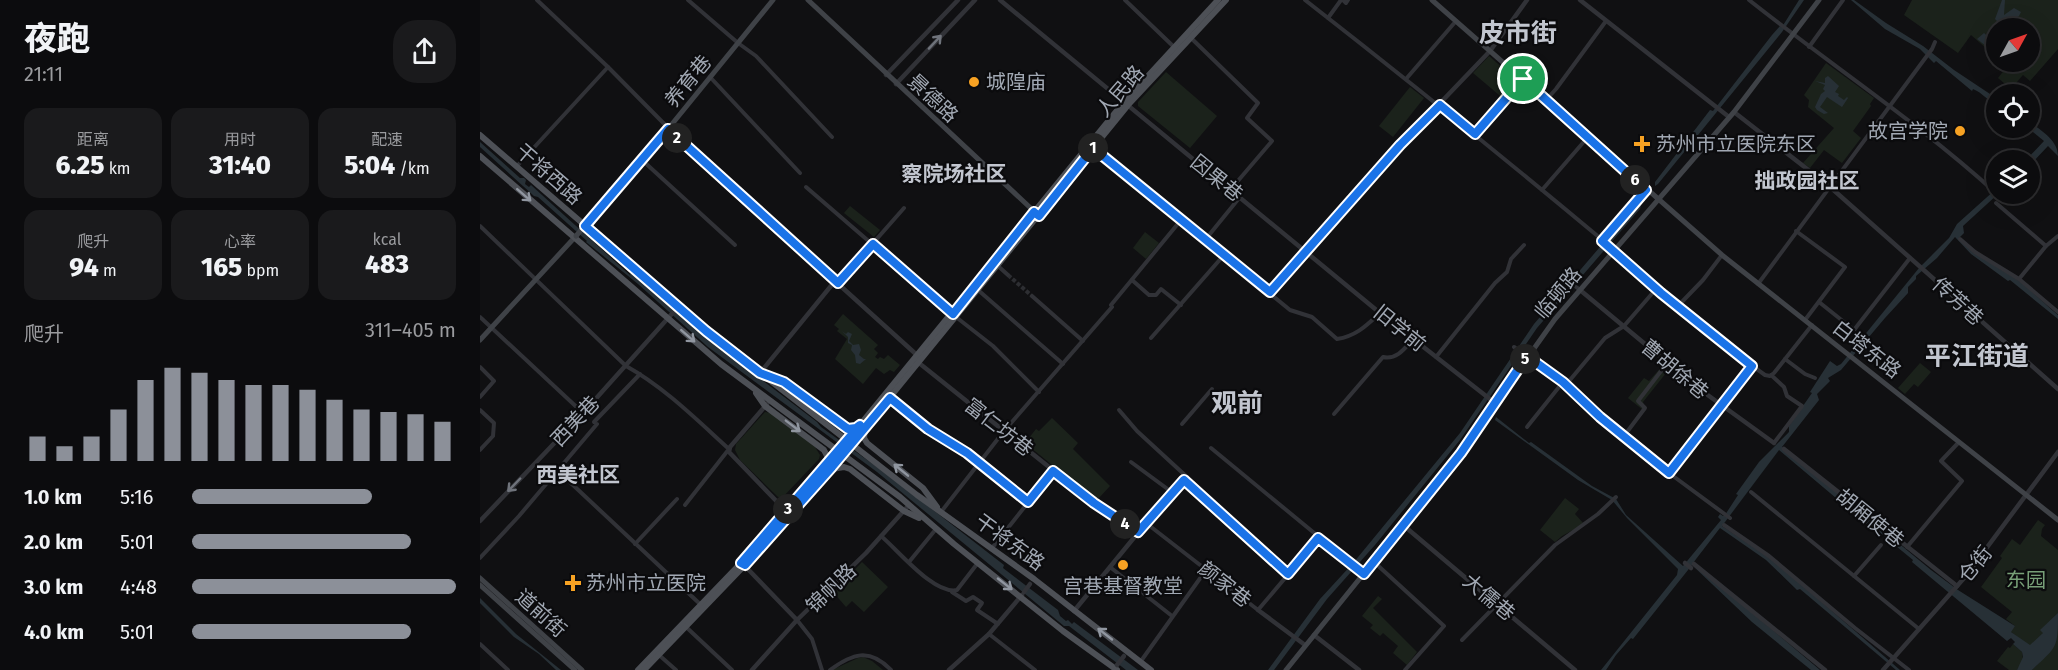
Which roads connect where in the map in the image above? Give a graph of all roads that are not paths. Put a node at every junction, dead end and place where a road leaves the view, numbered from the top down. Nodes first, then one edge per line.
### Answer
1 (537, 0) edge
2 (688, 0) edge
3 (773, 0) edge
4 (808, 0) edge
5 (959, 0) edge
6 (975, 0) edge
7 (1000, 0) edge
8 (1125, 0) edge
9 (1218, 0) edge
10 (1226, 0) edge
11 (1305, 0) edge
12 (1342, 0) edge
13 (1348, 0) edge
14 (1432, 0) edge
15 (1527, 0) edge
16 (1580, 0) edge
17 (1749, 0) edge
18 (1819, 0) edge
19 (1843, 0) edge
20 (968, 7) junction
21 (1328, 18) junction
22 (1456, 21) junction
23 (1606, 21) junction
24 (1793, 34) junction
25 (1191, 37) junction
26 (1935, 42) dead end
27 (738, 43) junction
28 (1809, 47) junction
29 (1176, 49) junction
30 (1490, 51) junction
31 (608, 67) junction
32 (886, 75) junction
33 (710, 77) junction
34 (1406, 79) junction
35 (1523, 79) junction
36 (896, 84) junction
37 (1546, 100) junction
38 (1126, 103) junction
39 (1440, 105) junction
40 (1888, 106) junction
41 (1734, 112) junction
42 (1729, 117) junction
43 (668, 129) junction
44 (1475, 134) junction
45 (480, 135) edge
46 (832, 137) dead end
47 (1588, 137) junction
48 (1093, 148) junction
49 (480, 156) edge
50 (642, 160) junction
51 (517, 167) junction
52 (800, 173) dead end
53 (1986, 184) edge
54 (1828, 186) junction
55 (806, 187) dead end
56 (1231, 189) junction
57 (1542, 190) junction
58 (1646, 190) junction
59 (1240, 197) junction
60 (1658, 200) junction
61 (1997, 204) edge
62 (904, 208) dead end
63 (1036, 214) junction
64 (1181, 220) junction
65 (480, 226) edge
66 (583, 228) junction
67 (1796, 231) junction
68 (2058, 236) edge
69 (575, 237) junction
70 (1960, 239) dead end
71 (1205, 240) junction
72 (1603, 241) junction
73 (873, 244) junction
74 (735, 245) dead end
75 (1524, 245) dead end
76 (2046, 246) junction
77 (1614, 251) junction
78 (1307, 252) junction
79 (1224, 255) junction
80 (1722, 255) junction
81 (1910, 258) junction
82 (998, 266) junction
83 (1008, 275) tunnel mouth
84 (537, 279) junction
85 (2019, 279) junction
86 (1132, 280) junction
87 (836, 282) junction
88 (1572, 283) dead end
89 (1758, 284) junction
90 (1656, 289) junction
91 (978, 290) junction
92 (1580, 290) junction
93 (1270, 292) junction
94 (1032, 296) tunnel mouth
95 (1819, 302) junction
96 (1180, 304) junction
97 (1677, 307) junction
98 (677, 309) junction
99 (1380, 312) junction
100 (2058, 312) edge
101 (955, 315) junction
102 (480, 316) edge
103 (670, 317) junction
104 (1805, 320) junction
105 (1812, 325) junction
106 (1624, 326) junction
107 (492, 327) junction
108 (1151, 338) dead end
109 (1413, 339) junction
110 (480, 340) edge
111 (1083, 341) junction
112 (1515, 348) dead end
113 (1527, 356) junction
114 (1436, 357) junction
115 (1785, 359) junction
116 (918, 360) junction
117 (1668, 362) junction
118 (1063, 364) junction
119 (626, 366) junction
120 (1752, 366) junction
121 (480, 367) edge
122 (760, 373) junction
123 (640, 374) junction
124 (1771, 375) junction
125 (1815, 378) dead end
126 (784, 382) junction
127 (1563, 382) junction
128 (752, 387) junction
129 (779, 389) junction
130 (1212, 389) dead end
131 (2058, 390) edge
132 (1039, 392) junction
133 (480, 397) edge
134 (890, 398) junction
135 (770, 400) junction
136 (1492, 401) junction
137 (1720, 405) junction
138 (765, 406) junction
139 (480, 410) edge
140 (1119, 410) dead end
141 (583, 413) junction
142 (1334, 414) dead end
143 (1182, 424) dead end
144 (863, 426) junction
145 (1527, 427) dead end
146 (1004, 431) junction
147 (1624, 436) junction
148 (851, 439) junction
149 (1960, 441) junction
150 (1774, 443) joint
151 (1212, 448) dead end
152 (729, 449) junction
153 (1784, 449) dead end
154 (480, 450) edge
155 (2058, 452) edge
156 (837, 456) junction
157 (1131, 462) dead end
158 (980, 463) junction
159 (827, 468) junction
160 (558, 471) junction
161 (1053, 471) junction
162 (1669, 473) junction
163 (1186, 478) junction
164 (1751, 492) dead end
165 (1173, 493) junction
166 (2026, 493) junction
167 (1615, 498) dead end
168 (677, 499) dead end
169 (1028, 502) junction
170 (684, 506) dead end
171 (906, 508) junction
172 (786, 511) junction
173 (941, 512) junction
174 (1730, 517) dead end
175 (2058, 520) edge
176 (480, 521) edge
177 (1146, 523) junction
178 (1403, 525) junction
179 (1724, 525) dead end
180 (936, 529) junction
181 (1138, 532) junction
182 (881, 536) junction
183 (1318, 538) junction
184 (636, 544) junction
185 (1881, 545) dead end
186 (1907, 547) junction
187 (992, 548) junction
188 (480, 558) edge
189 (909, 562) junction
190 (1374, 562) junction
191 (978, 563) junction
192 (1685, 563) dead end
193 (743, 564) junction
194 (1110, 567) junction
195 (1206, 570) junction
196 (1288, 574) junction
197 (1364, 574) junction
198 (1854, 576) junction
199 (480, 578) edge
200 (1032, 581) junction
201 (480, 585) edge
202 (1957, 586) junction
203 (488, 588) junction
204 (951, 591) junction
205 (1022, 594) junction
206 (480, 596) edge
207 (700, 604) junction
208 (1497, 604) junction
209 (1074, 610) junction
210 (1258, 610) junction
211 (1172, 616) junction
212 (797, 620) junction
213 (998, 624) junction
214 (685, 626) junction
215 (1919, 629) junction
216 (989, 634) junction
217 (1314, 635) junction
218 (1462, 640) dead end
219 (480, 644) edge
220 (1305, 645) junction
221 (659, 654) junction
222 (1126, 654) junction
223 (1894, 657) junction
224 (1140, 662) junction
225 (1115, 668) edge
226 (1885, 668) edge
227 (508, 670) edge
228 (575, 670) edge
229 (582, 670) edge
230 (638, 670) edge
231 (644, 670) edge
232 (676, 670) edge
233 (732, 670) edge
234 (752, 670) edge
235 (822, 670) edge
236 (830, 670) edge
237 (891, 670) edge
238 (949, 670) edge
239 (1035, 670) edge
240 (1151, 670) edge
241 (1286, 670) edge
242 (1359, 670) edge
243 (1406, 670) edge
244 (1575, 670) edge
245 (1825, 670) edge
246 (1909, 670) edge

1 - 31 street
2 - 27 street
3 - 27 main road, 养育巷
4 - 32 main road, 景德路
5 - 20 street
5 - 32 street
6 - 20 street
7 - 38 street, 因果巷
8 - 29 street
9 - 29 main road, 人民路
10 - 25 main road, 人民路
11 - 21 street
12 - 13 street
12 - 21 street
14 - 22 main road, 白塔东路
15 - 30 street
16 - 23 street
17 - 24 street
18 - 24 main road, 临顿路
19 - 28 street
36 -> 20 street
21 - 34 street
22 - 30 main road, 白塔东路
22 - 34 street
23 - 37 street
23 - 42 street
24 - 28 street
24 - 41 main road, 临顿路
25 - 29 main road, 人民路
25 - 56 street
26 - 40 street
27 - 33 main road, 养育巷
27 - 46 street
28 - 40 street
29 - 38 main road, 人民路
30 - 35 main road, 白塔东路
30 - 39 street
31 - 43 street
31 - 51 street
32 - 36 main road, 景德路
33 - 43 main road, 养育巷
33 - 52 street
34 - 39 street
35 - 37 main road, 白塔东路
35 - 44 street
36 - 63 main road, 景德路
37 - 47 main road, 白塔东路
38 - 48 main road, 人民路
38 - 56 street, 因果巷
38 - 63 main road, 人民路
39 - 44 street
39 - 78 street
40 - 53 street
40 - 54 street
41 - 42 main road, 临顿路
41 - 54 street, 传芳巷
42 - 60 main road, 临顿路
43 - 50 main road, 养育巷
43 - 87 street
44 - 57 street
45 - 51 main road, 干将西路
47 - 57 street
47 - 58 main road, 白塔东路
48 - 63 main road, 人民路
48 - 64 street
49 -> 69 main road, 干将西路
50 - 66 main road, 养育巷
50 - 74 street
51 - 66 main road, 干将西路
54 - 67 street
54 - 81 street, 传芳巷
55 - 73 street
56 - 59 street, 因果巷
57 - 72 street
58 - 60 main road, 白塔东路
58 - 72 street
59 - 71 street
59 - 78 street, 因果巷
60 - 77 main road, 临顿路
60 - 80 main road, 白塔东路
61 - 76 street
62 - 73 street
63 - 82 main road, 人民路
63 - 101 main road, 人民路
64 - 71 street
64 - 86 street
65 - 84 street
66 - 69 main road, 养育巷, bridge
66 - 98 main road, 干将西路
67 - 89 street
67 - 95 street
68 - 76 street
69 - 84 main road, 养育巷
69 - 103 main road, 干将西路
70 - 85 street
71 - 79 street
72 - 77 street
73 - 87 street
73 - 101 street
75 - 114 street
76 - 85 street
77 - 90 street
77 - 92 main road, 临顿路
78 - 93 street
78 - 99 street, 旧学前
79 - 93 street
79 - 96 street
80 - 89 main road, 白塔东路
80 - 97 street
81 - 95 street
81 - 131 street, 传芳巷
82 - 83 street
82 - 91 main road, 人民路
84 - 107 main road, 养育巷
84 - 119 street
85 - 100 street
86 - 96 street
86 - 111 street
87 - 116 street, 富仁坊巷
87 - 122 street
88 - 92 street
89 - 104 main road, 白塔东路
90 - 97 street
90 - 106 street
91 - 101 main road, 人民路
91 - 118 street
92 - 106 street, 曹胡徐巷
92 - 113 main road, 临顿路
93 - 99 street
94 - 111 street
95 - 104 street
96 - 108 street
97 - 120 street
98 - 103 street, 西美巷
98 - 122 main road, 干将西路
99 - 109 street, 旧学前
101 - 116 main road, 人民路
101 - 132 street
102 - 107 street
103 - 119 street, 西美巷
103 -> 128 main road, 干将西路
104 - 105 main road, 白塔东路
105 - 115 street
105 - 149 main road, 白塔东路
106 - 117 street, 曹胡徐巷
106 - 127 street
107 - 110 main road, 养育巷
107 - 141 street
109 - 114 street, 旧学前
109 - 142 street
111 - 118 street
112 - 113 street
113 - 127 street
113 - 136 main road, 临顿路
114 - 136 street, 旧学前
115 - 124 street
115 - 125 street
116 - 134 main road, 人民路
116 - 144 main road, 人民路
116 - 146 street, 富仁坊巷
117 - 137 street, 曹胡徐巷
117 - 147 street
118 - 132 street
119 - 123 street
119 - 141 street, 西美巷
120 - 124 street
120 - 137 street
121 - 133 street
122 - 126 main road
122 - 129 main road, 干将西路
123 - 152 street
123 - 160 street
124 - 150 street
126 - 129 main road
126 - 144 main road
127 - 145 street
127 - 147 street
128 - 135 main road, 干将西路
128 - 138 main road
129 - 148 main road, 干将西路
130 - 143 street
132 - 146 street
134 - 144 main road, 人民路
134 - 158 street
135 - 138 street
135 - 156 main road, 干将西路
136 - 178 main road, 临顿路
137 - 150 street, 曹胡徐巷
137 - 162 street
138 - 152 street
138 -> 159 main road
139 - 154 street
140 - 163 street
141 -> 176 street, 西美巷
144 - 148 main road, 人民路
173 -> 144 main road
146 - 158 street
146 - 161 street, 富仁坊巷
147 - 162 street
148 - 156 main road, 人民路, bridge
148 - 173 main road, 干将东路
149 - 166 main road, 白塔东路
149 - 186 street
151 - 183 street
152 - 170 street
152 - 172 street
153 - 186 street, 胡厢使巷
155 - 166 street, 仓街
156 - 159 main road, 人民路
156 - 171 main road
157 - 165 street
158 - 169 street
158 - 173 street
159 - 171 main road
159 - 172 main road, 人民路
159 - 193 main road, 人民路
160 - 184 street
160 - 188 street
161 - 169 street
161 - 181 street, 富仁坊巷
162 - 174 street
163 - 165 street
163 - 196 street
164 - 198 street
165 - 177 street
166 - 175 main road, 白塔东路
166 - 202 street, 仓街
167 - 208 street
168 - 184 street
169 - 187 street
171 - 180 main road, 干将东路
171 - 182 street, 锦帆路
172 - 193 main road, 人民路
173 - 187 main road, 干将东路
177 - 181 street
177 - 195 street, 颜家巷
178 - 190 main road, 临顿路
178 - 208 street, 大儒巷
179 - 223 street
180 - 189 street
180 - 191 main road, 干将东路
181 - 194 street
182 - 189 street
182 - 212 street, 锦帆路
183 - 196 street
183 - 197 street
184 - 207 street
185 - 198 street
186 - 202 street, 胡厢使巷
187 - 200 main road, 干将东路
189 - 204 street
190 - 197 main road, 临顿路
190 - 243 street
191 - 204 street
191 -> 205 main road, 干将东路
192 - 245 street
193 - 207 main road, 人民路
193 - 212 street
193 - 214 main road, 人民路
194 - 209 street
194 - 211 street
195 - 210 street, 颜家巷
195 - 211 street
196 - 210 street
197 - 217 main road, 临顿路
198 - 215 street
199 - 203 main road, 道前街
200 - 205 street, bridge
200 - 209 main road, 干将东路
201 - 203 main road, 道前街
202 - 215 street, 仓街
203 - 206 street
203 - 228 main road, 道前街
203 - 229 main road, 道前街
204 - 213 street
205 - 213 street
205 - 225 main road, 干将东路
207 - 230 main road, 人民路
208 - 218 street
208 - 244 street, 大儒巷
222 -> 209 main road, 干将东路
210 - 220 street, 颜家巷
211 - 224 street
212 - 234 street, 锦帆路
212 - 235 street
213 - 216 street
214 - 221 main road, 人民路
214 - 233 street
215 - 223 street, 仓街
216 - 238 street
216 - 239 street
217 - 220 main road, 临顿路
217 - 242 street
219 - 227 street
220 - 241 main road, 临顿路
221 - 231 main road, 人民路
221 - 232 street
222 - 224 main road, 干将东路
222 - 225 street, bridge
223 - 226 street, 仓街
223 - 246 street
224 - 240 main road, 干将东路
236 - 237 street

